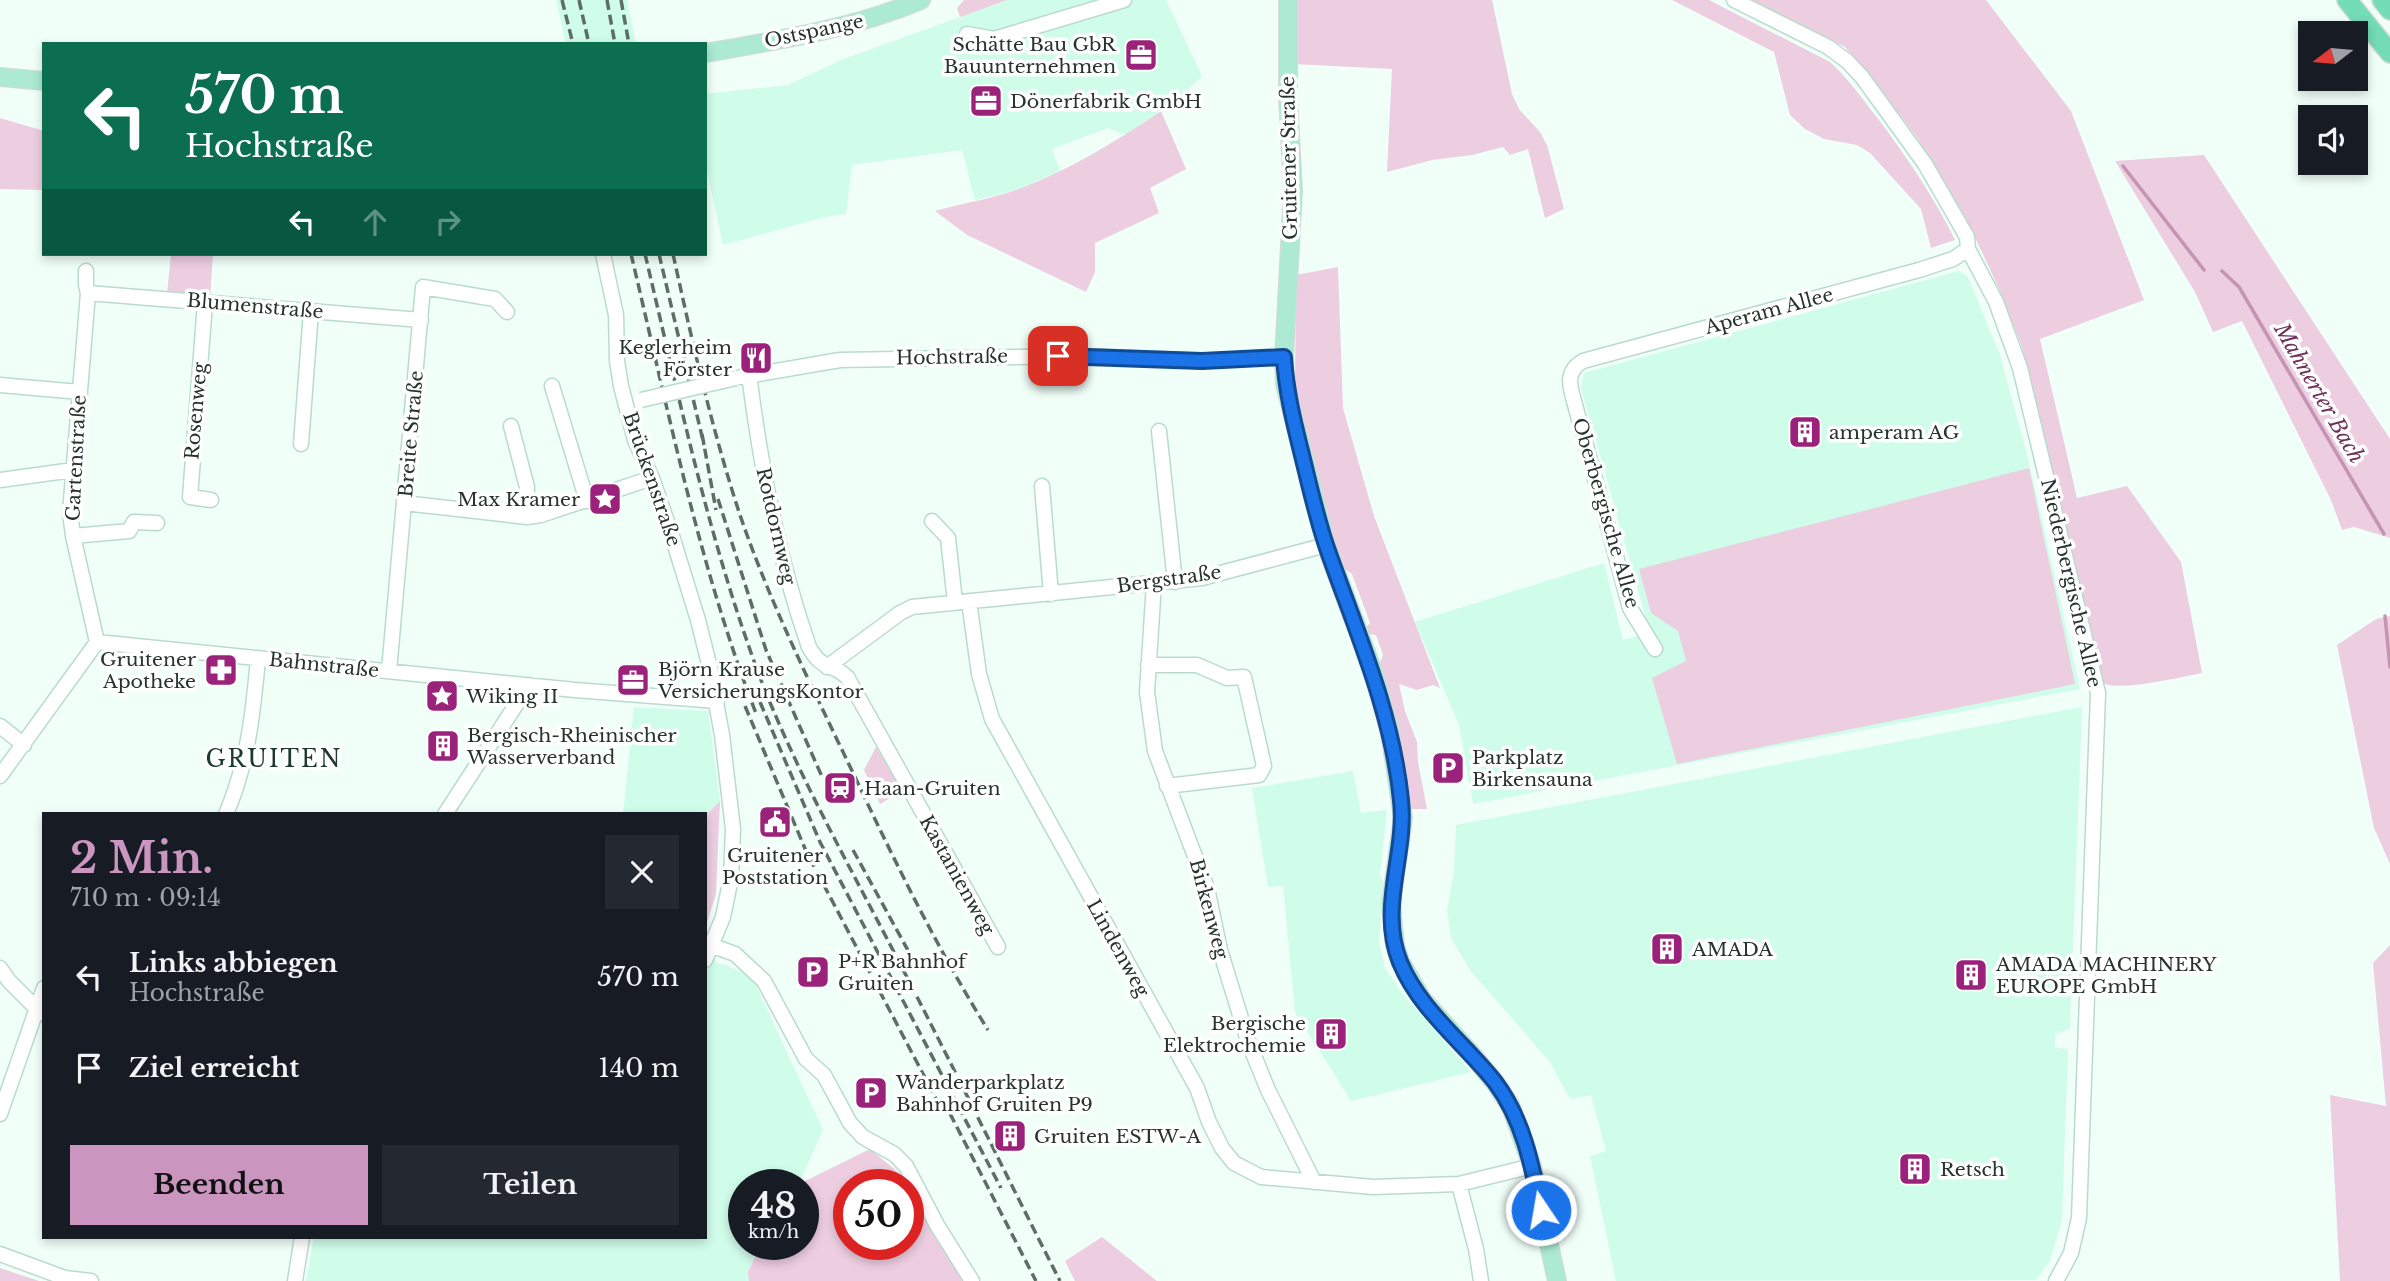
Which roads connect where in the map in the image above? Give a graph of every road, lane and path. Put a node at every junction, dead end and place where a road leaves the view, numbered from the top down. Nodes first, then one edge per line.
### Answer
1 (921, 0) edge
2 (1124, 0) edge
3 (1288, 0) edge
4 (1734, 0) edge
5 (2347, 0) edge
6 (2382, 0) edge
7 (2390, 10) edge
8 (967, 34) dead end
9 (707, 53) edge
10 (2390, 53) edge
11 (0, 77) edge
12 (42, 81) edge
13 (1968, 249) junction
14 (603, 256) edge
15 (86, 271) dead end
16 (88, 293) junction
17 (205, 303) junction
18 (312, 311) junction
19 (507, 312) dead end
20 (421, 320) junction
21 (1284, 357) junction
22 (1571, 372) joint
23 (741, 377) junction
24 (0, 385) edge
25 (552, 386) dead end
26 (80, 392) junction
27 (625, 404) junction
28 (511, 426) dead end
29 (1159, 432) dead end
30 (301, 444) dead end
31 (73, 470) junction
32 (652, 478) junction
33 (0, 480) edge
34 (1042, 486) dead end
35 (211, 500) dead end
36 (587, 500) junction
37 (404, 503) junction
38 (527, 517) junction
39 (932, 521) dead end
40 (157, 523) dead end
41 (73, 536) junction
42 (1326, 545) junction
43 (1175, 582) junction
44 (1154, 583) junction
45 (1051, 594) junction
46 (962, 601) junction
47 (97, 642) junction
48 (1655, 649) dead end
49 (258, 659) junction
50 (1148, 664) junction
51 (827, 667) junction
52 (389, 671) junction
53 (529, 685) junction
54 (716, 701) junction
55 (0, 726) edge
56 (24, 745) junction
57 (0, 776) edge
58 (1167, 786) junction
59 (227, 812) edge
60 (446, 812) edge
61 (713, 946) junction
62 (998, 947) dead end
63 (707, 956) edge
64 (0, 968) edge
65 (40, 1012) edge
66 (0, 1114) edge
67 (1532, 1166) junction
68 (1314, 1182) junction
69 (1460, 1184) junction
70 (302, 1239) edge
71 (0, 1254) edge
72 (75, 1280) edge
73 (295, 1281) edge
74 (972, 1281) edge
75 (1481, 1281) edge
76 (1557, 1281) edge
77 (2056, 1281) edge

1 - 9 main road, Ostspange
2 - 8 street
3 - 21 main road, Gruitener Straße
4 - 13 street, Niederbergische Allee
5 - 10 highway
6 - 7 highway
11 - 12 main road
13 - 22 street, Aperam Allee
13 - 77 street, Niederbergische Allee
14 - 27 street, Brückenstraße
15 - 16 street, Gartenstraße
16 - 17 street, Blumenstraße
16 - 26 street, Gartenstraße
17 - 18 street, Blumenstraße
17 - 35 street, Rosenweg
18 - 20 street, Blumenstraße
18 - 30 street
19 - 20 street, Breite Straße
20 - 37 street, Breite Straße
21 - 23 street, Hochstraße
21 - 42 main road, Gruitener Straße
22 - 48 street, Oberbergische Allee
23 - 27 street, Hochstraße, bridge
23 - 51 street, Rotdornweg
24 - 26 street
25 - 36 street
26 - 31 street, Gartenstraße
27 - 32 street, Brückenstraße
28 - 38 street
29 - 43 street
31 - 33 street
31 - 41 street, Gartenstraße
32 - 36 street
32 - 54 street, Brückenstraße
34 - 45 street
36 - 38 street
37 - 38 street
37 - 52 street, Breite Straße
39 - 46 street
40 - 41 street
41 - 47 street, Gartenstraße
42 - 43 street, Bergstraße
42 - 67 main road, Gruitener Straße
43 - 44 street, Bergstraße
44 - 45 street, Bergstraße
44 - 50 street, Birkenweg
45 - 46 street, Bergstraße
46 - 51 street, Bergstraße
46 - 68 street, Lindenweg
47 - 49 street, Bahnstraße
47 - 56 street
49 - 52 street, Bahnstraße
49 - 59 street
50 - 58 street, Birkenweg
50 - 58 street
51 - 62 street, Kastanienweg
52 - 53 street, Bahnstraße
53 - 54 street, Bahnstraße
53 - 60 street
54 - 61 street, Brückenstraße
55 - 56 street
56 - 57 street
58 - 68 street, Birkenweg
61 - 63 street, Brückenstraße
61 - 74 street
64 - 65 street
65 - 66 street
67 - 69 street, Lindenweg
67 - 76 main road, Gruitener Straße
68 - 69 street, Lindenweg
69 - 75 street
70 - 73 street
71 - 72 street

